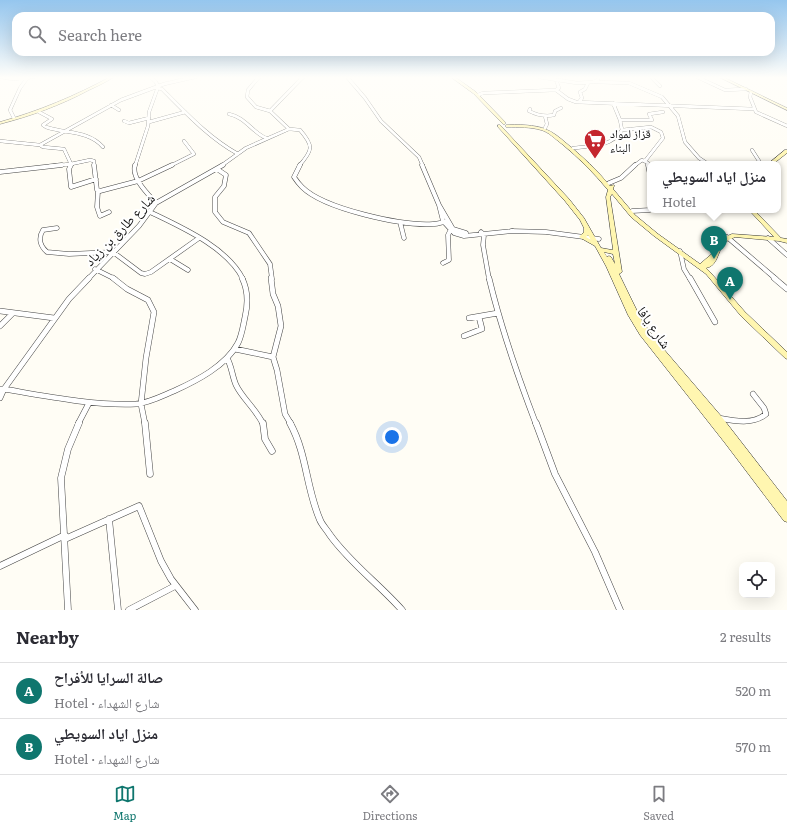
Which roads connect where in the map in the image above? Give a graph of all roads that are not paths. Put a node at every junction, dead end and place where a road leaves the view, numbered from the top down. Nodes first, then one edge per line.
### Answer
1 (12, 105) edge
2 (49, 105) edge
3 (54, 105) edge
4 (111, 105) joint
5 (151, 105) edge
6 (178, 105) edge
7 (255, 105) edge
8 (275, 105) edge
9 (370, 105) edge
10 (485, 105) edge
11 (487, 105) edge
12 (614, 105) edge
13 (669, 105) edge
14 (679, 105) edge
15 (753, 105) edge
16 (561, 108) dead end
17 (530, 109) dead end
18 (754, 109) junction
19 (119, 110) dead end
20 (270, 111) junction
21 (39, 112) junction
22 (185, 112) junction
23 (664, 112) dead end
24 (229, 114) dead end
25 (545, 116) junction
26 (14, 118) junction
27 (148, 120) junction
28 (620, 120) junction
29 (124, 121) dead end
30 (0, 122) edge
31 (503, 124) junction
32 (787, 126) edge
33 (545, 128) junction
34 (289, 129) junction
35 (64, 130) junction
36 (622, 130) junction
37 (266, 138) junction
38 (0, 141) edge
39 (184, 141) dead end
40 (40, 145) junction
41 (103, 147) dead end
42 (573, 148) junction
43 (752, 150) dead end
44 (787, 151) edge
45 (238, 154) junction
46 (645, 161) joint
47 (704, 161) edge
48 (759, 161) edge
49 (774, 161) edge
50 (71, 164) junction
51 (217, 169) junction
52 (0, 172) edge
53 (96, 179) junction
54 (138, 181) junction
55 (611, 186) junction
56 (98, 191) junction
57 (156, 203) junction
58 (647, 210) edge
59 (632, 211) junction
60 (109, 212) dead end
61 (150, 212) junction
62 (754, 213) edge
63 (445, 221) junction
64 (400, 222) junction
65 (587, 227) junction
66 (57, 228) dead end
67 (450, 231) junction
68 (481, 234) junction
69 (582, 237) junction
70 (727, 237) junction
71 (199, 238) junction
72 (404, 238) dead end
73 (768, 238) junction
74 (779, 239) junction
75 (787, 241) edge
76 (600, 245) junction
77 (615, 247) junction
78 (680, 251) junction
79 (112, 252) junction
80 (787, 255) edge
81 (170, 259) junction
82 (443, 263) dead end
83 (704, 266) junction
84 (96, 269) junction
85 (188, 270) dead end
86 (620, 280) junction
87 (787, 289) edge
88 (0, 311) edge
89 (13, 313) junction
90 (498, 313) junction
91 (479, 317) junction
92 (54, 318) junction
93 (469, 318) dead end
94 (715, 322) dead end
95 (0, 326) edge
96 (464, 336) dead end
97 (235, 349) junction
98 (787, 351) edge
99 (787, 356) edge
100 (273, 357) junction
101 (227, 358) junction
102 (1, 390) edge
103 (753, 394) dead end
104 (0, 398) edge
105 (89, 403) junction
106 (141, 404) junction
107 (718, 418) junction
108 (272, 451) dead end
109 (150, 474) dead end
110 (787, 508) edge
111 (787, 518) edge
112 (109, 519) junction
113 (65, 537) junction
114 (0, 566) edge
115 (175, 586) junction
116 (68, 610) edge
117 (118, 610) edge
118 (129, 610) edge
119 (195, 610) edge
120 (402, 610) edge
121 (620, 610) edge

1 - 26 street
2 - 26 street
3 - 21 street
4 - 19 street
4 - 35 street
5 - 27 street
6 - 22 street
7 - 20 street
8 - 20 street
9 - 63 street
10 - 31 street
11 - 31 street
12 - 28 street
13 - 47 street
14 - 18 street
15 - 18 street
16 - 25 street
17 - 25 street
18 - 32 street
20 - 34 street
21 - 30 street
21 - 35 street
22 - 27 street
22 - 45 street
23 - 28 street
24 - 37 street
25 - 33 street
26 - 30 street
27 - 29 street
27 - 54 street
28 - 36 street
31 - 33 street
31 - 55 street
31 - 65 street, شارع يافا
31 - 76 street, شارع يافا
33 - 42 street
34 - 37 street, شارع طارق بن زياد
34 - 64 street
35 - 40 street
35 - 41 street
36 - 42 street
36 - 46 street
37 - 45 street, شارع طارق بن زياد
38 - 40 street
39 - 54 street
40 - 50 street
42 - 55 street
43 - 48 street
44 - 49 street
45 - 51 street, شارع طارق بن زياد
46 - 55 street
50 - 52 street
50 - 53 street
50 - 53 street
51 - 57 street, شارع طارق بن زياد
51 - 100 street
53 - 56 street
54 - 56 street
54 - 57 street
55 - 59 street
55 - 77 street
55 - 78 street
56 - 60 street
57 - 61 street, شارع طارق بن زياد
58 - 59 street
59 - 83 street
61 - 71 street
61 - 79 street, شارع طارق بن زياد
62 - 74 street
63 - 64 street
63 - 67 street
63 - 68 street
64 - 72 street
65 - 69 street
65 - 76 street, شارع يافا
66 - 79 street
67 - 68 street
67 - 82 street
68 - 69 street
68 - 90 street
69 - 76 street
69 - 76 street
70 - 73 street
70 - 83 street
70 - 87 street
71 - 81 street
71 - 97 street
73 - 74 street
73 - 80 street
74 - 75 street
76 - 77 street
76 - 86 street, شارع يافا
76 - 111 street, شارع يافا
77 - 86 street
78 - 83 street
78 - 94 street
79 - 81 street
79 - 84 street, شارع طارق بن زياد
81 - 85 street
83 - 98 street
83 - 99 street
84 - 92 street, شارع طارق بن زياد
84 - 106 street
86 - 107 street, شارع يافا
88 - 89 street
89 - 92 street
89 - 95 street
90 - 91 street
90 - 121 street
91 - 93 street
91 - 96 street
92 - 102 street, شارع طارق بن زياد
97 - 100 street
97 - 101 street
100 - 120 street
101 - 106 street
101 - 108 street
102 - 104 street, شارع طارق بن زياد
102 - 105 street
103 - 107 street
105 - 106 street
105 - 113 street
106 - 109 street
107 - 110 street, شارع يافا
112 - 113 street
112 - 115 street
112 - 117 street
113 - 114 street
113 - 116 street
115 - 118 street
115 - 119 street

